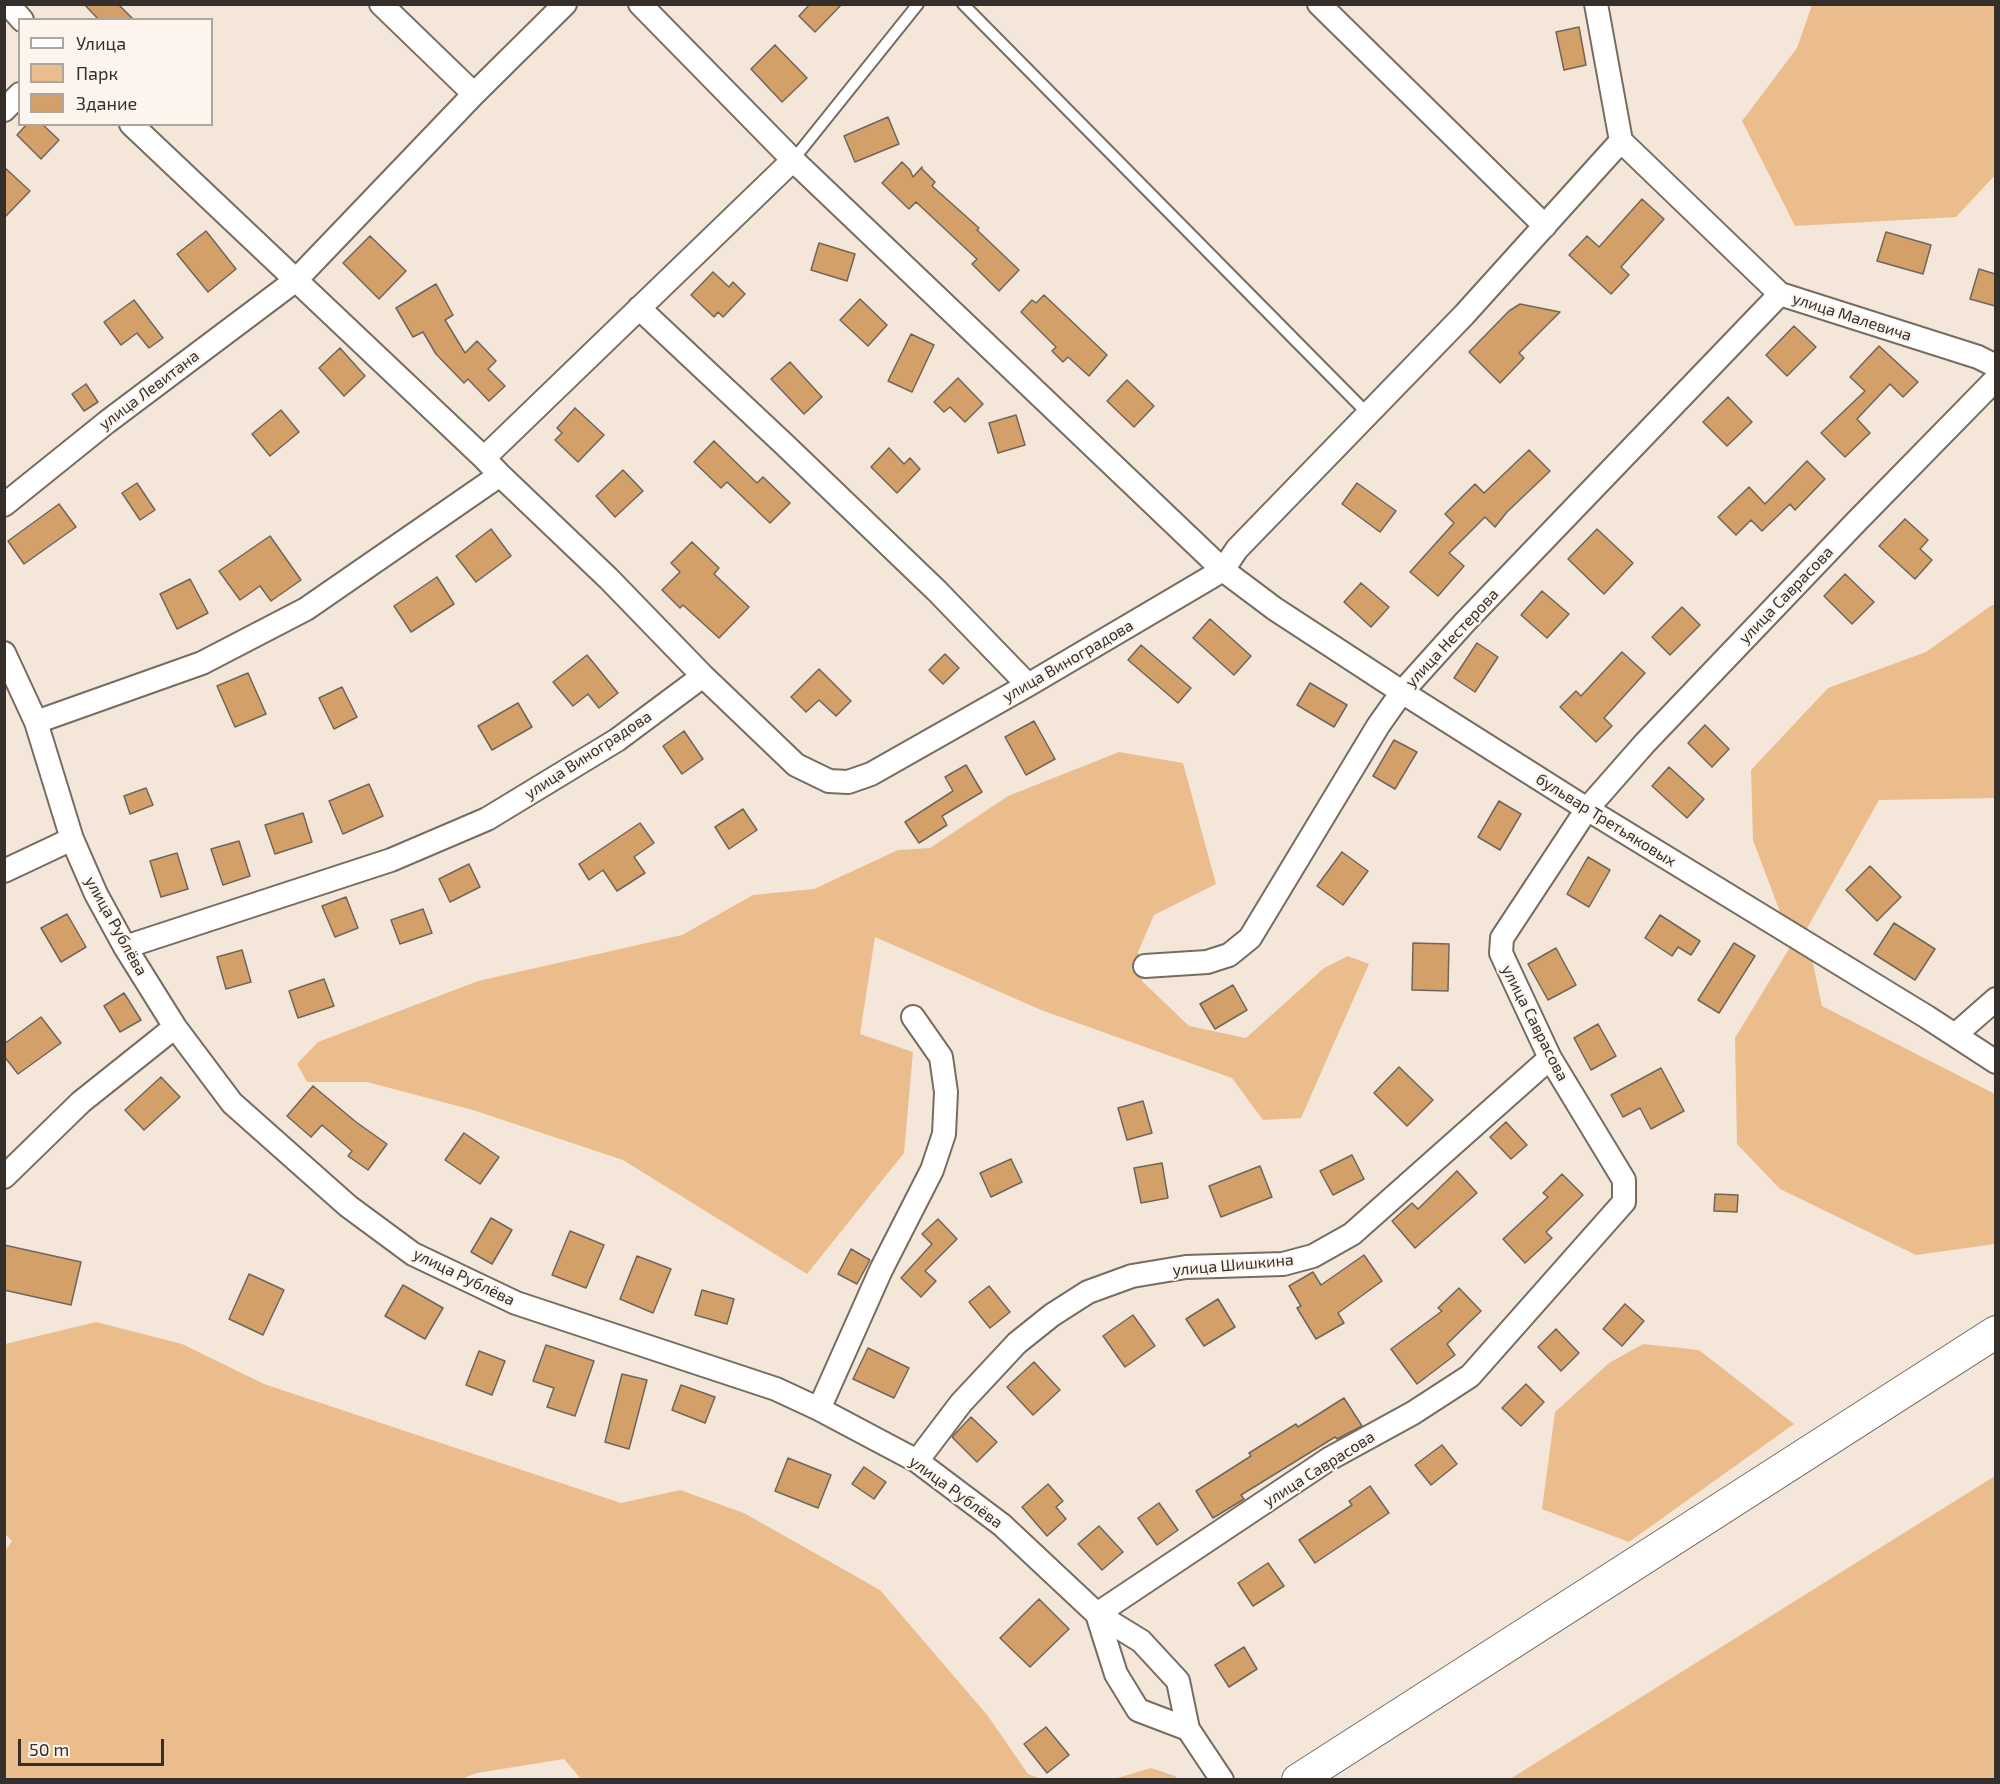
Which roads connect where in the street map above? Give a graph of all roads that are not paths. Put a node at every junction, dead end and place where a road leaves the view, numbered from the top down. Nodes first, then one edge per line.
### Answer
1 (8, 4) edge
2 (381, 4) edge
3 (565, 4) edge
4 (640, 4) edge
5 (918, 4) edge
6 (963, 4) edge
7 (1319, 4) edge
8 (1596, 4) edge
9 (20, 18) edge
10 (474, 94) junction
11 (18, 96) edge
12 (4, 110) edge
13 (133, 126) edge
14 (1621, 141) junction
15 (793, 160) junction
16 (1545, 226) junction
17 (296, 280) junction
18 (1780, 294) junction
19 (639, 308) junction
20 (1995, 366) edge
21 (1995, 379) edge
22 (1368, 414) junction
23 (484, 458) junction
24 (500, 476) junction
25 (4, 505) edge
26 (1223, 570) junction
27 (4, 653) edge
28 (703, 676) junction
29 (1028, 685) junction
30 (1402, 692) junction
31 (36, 722) junction
32 (1587, 809) junction
33 (72, 839) junction
34 (4, 871) edge
35 (125, 947) junction
36 (1145, 966) dead end
37 (1995, 999) edge
38 (913, 1017) dead end
39 (175, 1027) junction
40 (1955, 1035) junction
41 (1550, 1058) junction
42 (1995, 1062) edge
43 (4, 1178) edge
44 (1995, 1332) edge
45 (819, 1409) junction
46 (917, 1461) junction
47 (1097, 1614) junction
48 (1188, 1729) junction
49 (1222, 1779) edge
50 (1298, 1779) edge

1 - 9 street
2 - 10 street
3 - 10 street, улица Левитана
4 - 15 street, бульвар Третьяковых
5 - 15 lane
6 - 22 lane
7 - 16 street
8 - 14 street
10 - 17 street, улица Левитана
11 - 12 street
13 - 17 street
14 - 16 street
14 - 18 street, улица Малевича
15 - 19 street
15 - 26 street, бульвар Третьяковых
16 - 22 street
17 - 23 street
17 - 25 street, улица Левитана
18 - 20 street, улица Малевича
18 - 30 street, улица Нестерова
19 - 23 street
19 - 29 street
21 - 32 street, улица Саврасова
22 - 26 street
23 - 24 street
24 - 28 street
24 - 31 street
26 - 29 street, улица Виноградова
26 - 30 street, бульвар Третьяковых
27 - 31 street, улица Рублёва
28 - 29 street, улица Виноградова
28 - 35 street, улица Виноградова
30 - 32 street, бульвар Третьяковых
30 - 36 street, улица Нестерова
31 - 33 street, улица Рублёва
32 - 40 street, бульвар Третьяковых
32 - 41 street, улица Саврасова
33 - 34 street
33 - 35 street, улица Рублёва
35 - 39 street, улица Рублёва
37 - 40 street
38 - 45 street
39 - 43 street
39 - 45 street, улица Рублёва
40 - 42 street, бульвар Третьяковых
41 - 46 street, улица Шишкина
41 - 47 street, улица Саврасова
44 - 50 street
45 - 46 street, улица Рублёва
46 - 47 street, улица Рублёва
47 - 48 street, улица Рублёва
47 - 48 street
48 - 49 street

